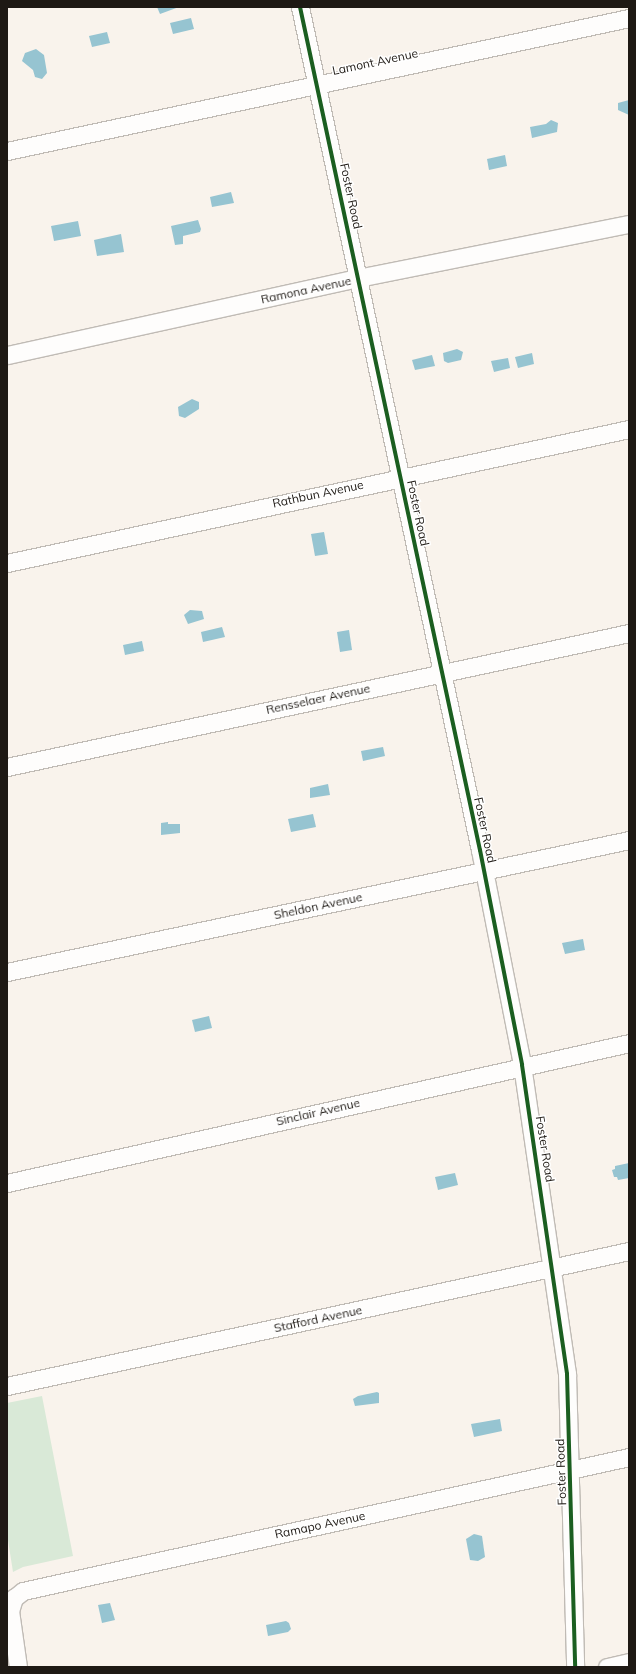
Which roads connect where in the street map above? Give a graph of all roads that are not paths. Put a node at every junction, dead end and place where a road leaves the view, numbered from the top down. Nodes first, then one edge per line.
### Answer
1 (300, 7) edge
2 (629, 18) edge
3 (317, 85) junction
4 (7, 151) edge
5 (629, 224) edge
6 (358, 278) junction
7 (7, 355) edge
8 (629, 429) edge
9 (400, 476) junction
10 (7, 563) edge
11 (629, 633) edge
12 (442, 672) junction
13 (7, 767) edge
14 (629, 840) edge
15 (484, 871) junction
16 (7, 972) edge
17 (629, 1043) edge
18 (522, 1065) junction
19 (7, 1183) edge
20 (629, 1252) edge
21 (553, 1268) junction
22 (7, 1386) edge
23 (629, 1457) edge
24 (571, 1470) junction
25 (629, 1662) edge
26 (18, 1667) edge
27 (575, 1667) edge
28 (607, 1667) edge

1 - 3 street, Foster Road
2 - 3 street, Lamont Avenue
3 - 4 street, Lamont Avenue
3 - 6 street, Foster Road
5 - 6 street, Ramona Avenue
6 - 7 street, Ramona Avenue
6 - 9 street, Foster Road
8 - 9 street, Rathbun Avenue
9 - 10 street, Rathbun Avenue
9 - 12 street, Foster Road
11 - 12 street, Rensselaer Avenue
12 - 13 street, Rensselaer Avenue
12 - 15 street, Foster Road
14 - 15 street, Sheldon Avenue
15 - 16 street, Sheldon Avenue
15 - 18 street, Foster Road
17 - 18 street, Sinclair Avenue
18 - 19 street, Sinclair Avenue
18 - 21 street, Foster Road
20 - 21 street, Stafford Avenue
21 - 22 street, Stafford Avenue
21 - 24 street, Foster Road
23 - 24 street, Ramapo Avenue
24 - 26 street, Ramapo Avenue
24 - 27 street, Foster Road
25 - 28 street

